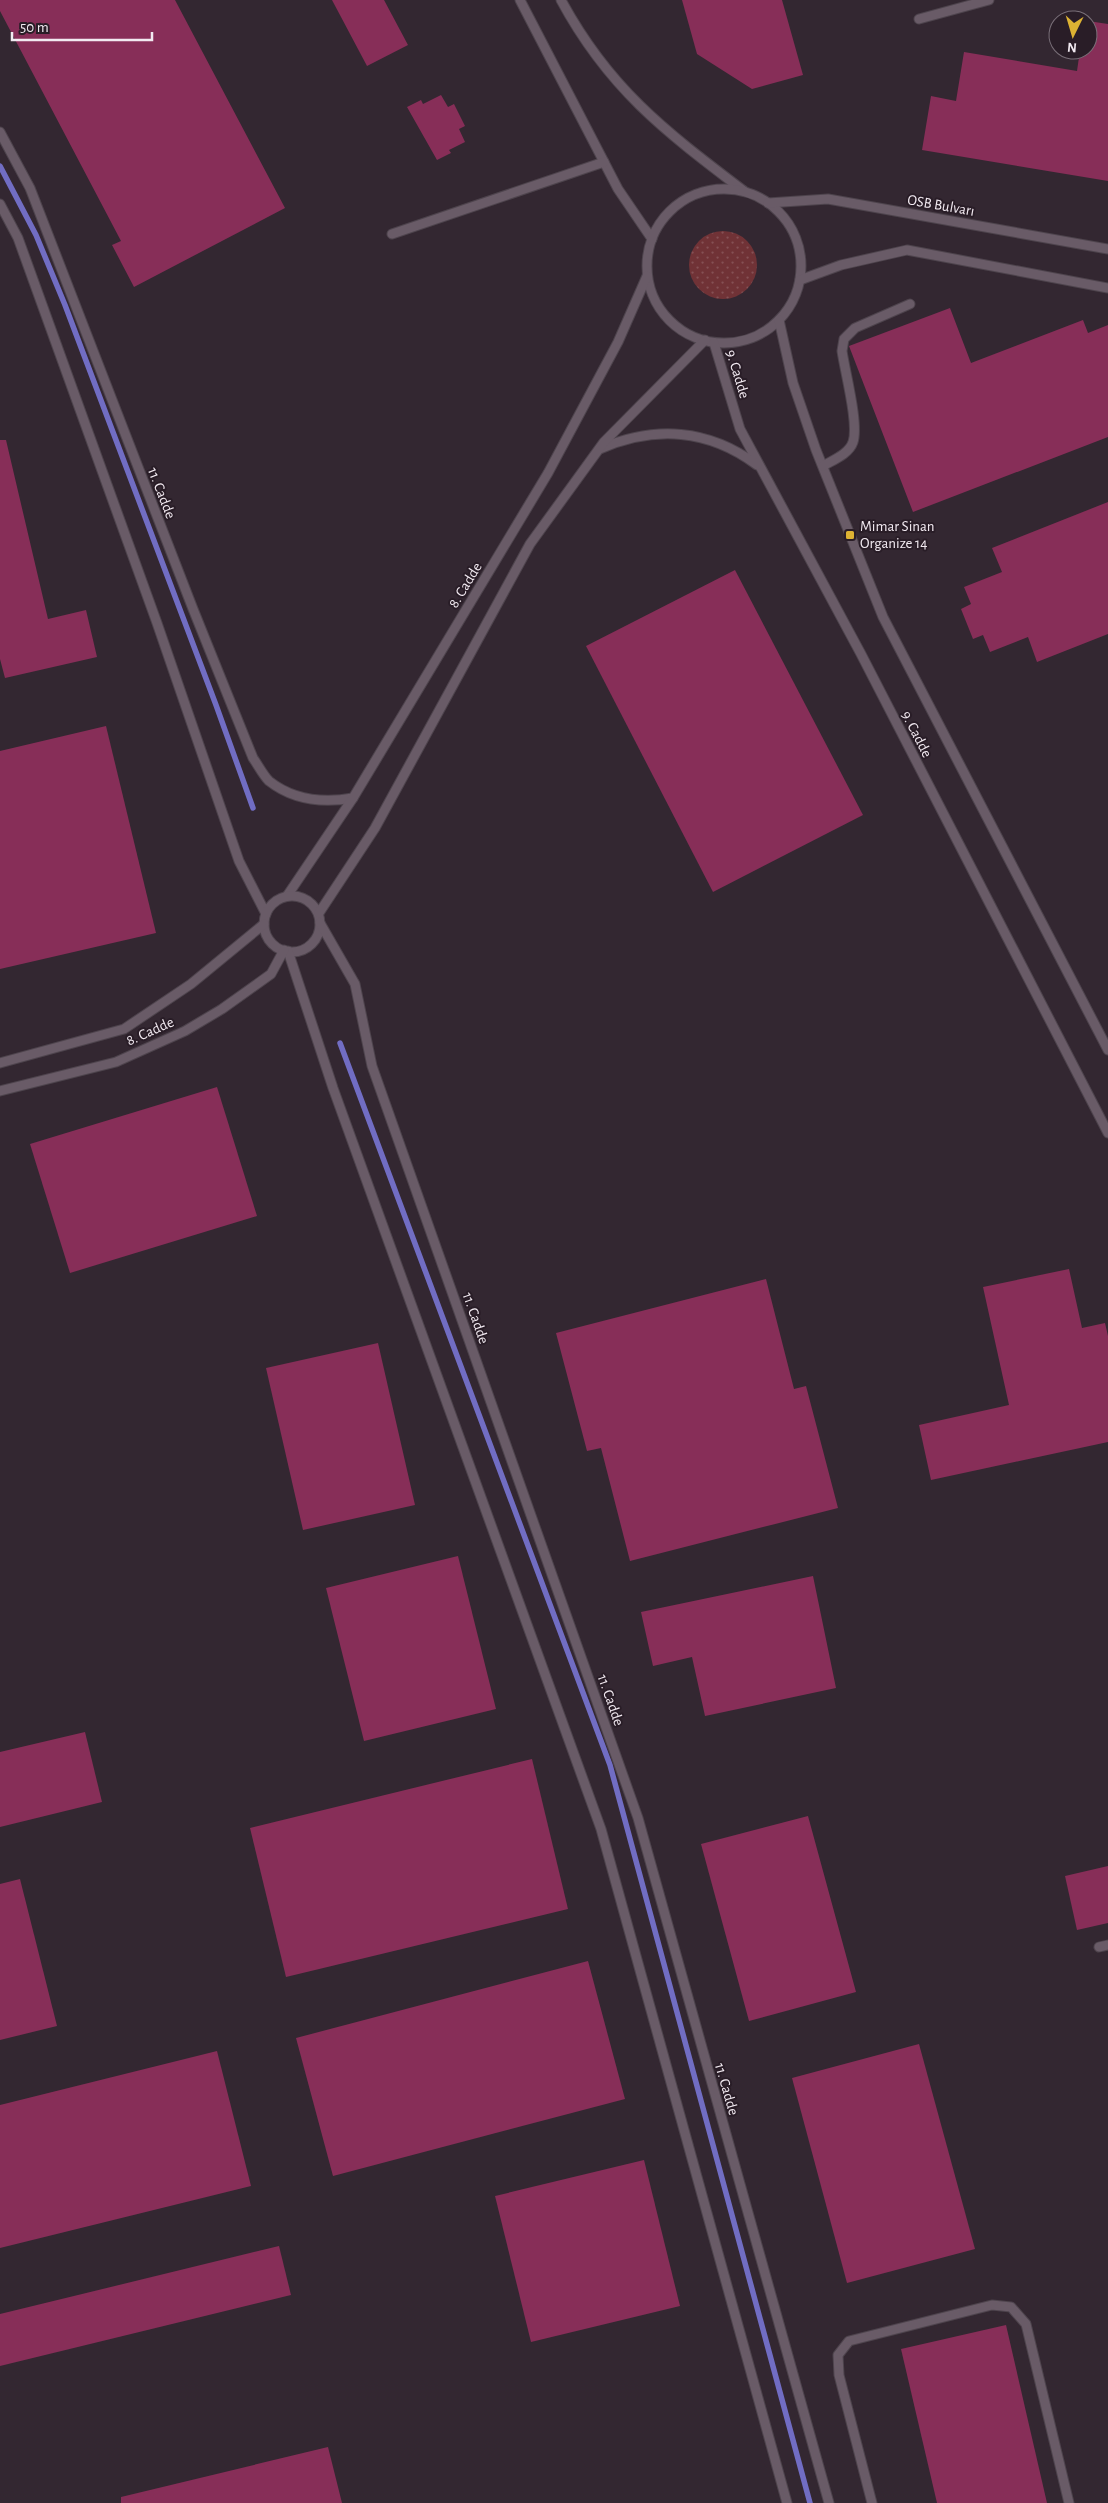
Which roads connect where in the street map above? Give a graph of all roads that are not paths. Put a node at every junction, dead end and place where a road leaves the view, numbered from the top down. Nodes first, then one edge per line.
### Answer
1 (520, 0) edge
2 (561, 0) edge
3 (989, 0) edge
4 (919, 19) dead end
5 (0, 132) edge
6 (604, 162) junction
7 (747, 192) junction
8 (768, 203) junction
9 (0, 204) edge
10 (392, 234) dead end
11 (652, 240) junction
12 (1108, 248) edge
13 (647, 276) junction
14 (800, 280) junction
15 (1108, 288) edge
16 (910, 304) dead end
17 (779, 320) junction
18 (710, 341) junction
19 (598, 450) junction
20 (759, 466) junction
21 (823, 466) junction
22 (353, 798) junction
23 (287, 896) junction
24 (320, 918) junction
25 (265, 919) junction
26 (286, 951) junction
27 (1108, 1050) edge
28 (0, 1063) edge
29 (0, 1091) edge
30 (1108, 1133) edge
31 (787, 2503) edge
32 (829, 2503) edge
33 (872, 2503) edge
34 (1069, 2503) edge

1 - 6 lane
2 - 7 lane
3 - 4 lane
5 - 22 lane, 11. Cadde
6 - 10 lane
6 - 11 lane
7 - 8 lane
7 - 11 lane
8 - 12 lane, OSB Bulvarı
8 - 14 lane
9 - 25 lane
11 - 13 lane
13 - 18 lane
13 - 22 lane, 8. Cadde
14 - 15 lane
14 - 17 lane
16 - 21 lane
17 - 18 lane
17 - 21 lane, 9. Cadde
18 - 19 lane
18 - 20 lane, 9. Cadde
19 - 20 lane
19 - 24 lane
20 - 30 lane, 9. Cadde
21 - 27 lane, 9. Cadde
22 - 23 lane, 8. Cadde
23 - 24 lane
23 - 25 lane
24 - 26 lane
24 - 32 lane, 11. Cadde
25 - 26 lane
25 - 28 lane, 8. Cadde
26 - 29 lane, 8. Cadde
26 - 31 lane
33 - 34 lane

